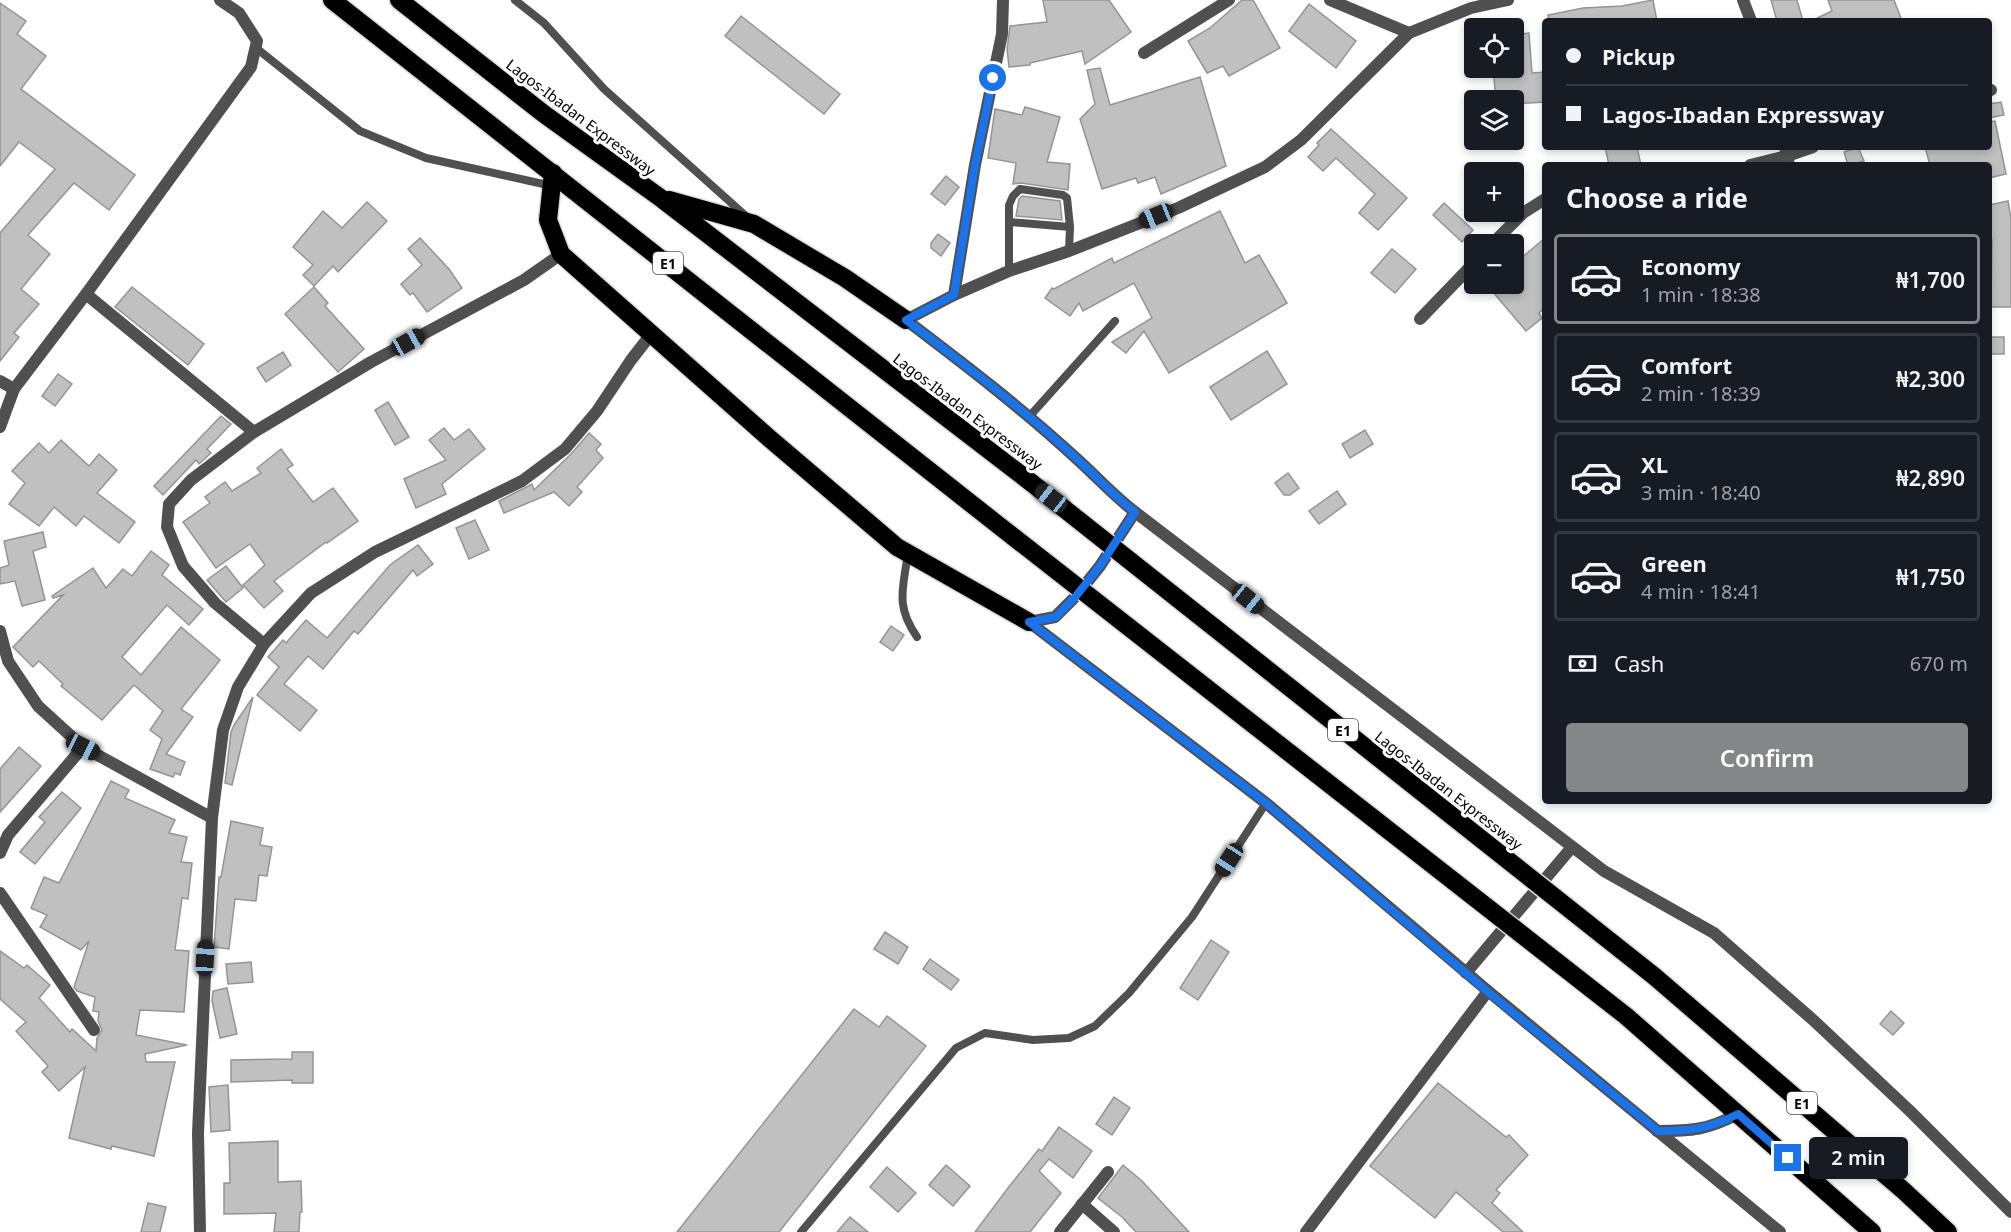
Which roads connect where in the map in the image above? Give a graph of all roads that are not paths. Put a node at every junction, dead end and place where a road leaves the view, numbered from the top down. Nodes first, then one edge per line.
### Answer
1 (220, 0) edge
2 (332, 0) edge
3 (399, 0) edge
4 (515, 0) edge
5 (1003, 0) edge
6 (1229, 0) edge
7 (1330, 0) edge
8 (1508, 0) edge
9 (1743, 0) edge
10 (1750, 18) edge
11 (1408, 33) junction
12 (256, 48) junction
13 (1144, 53) dead end
14 (1804, 150) edge
15 (1787, 156) edge
16 (1762, 162) edge
17 (552, 179) junction
18 (662, 199) junction
19 (1542, 201) edge
20 (1010, 222) junction
21 (754, 224) junction
22 (1070, 227) junction
23 (1502, 234) edge
24 (1069, 251) junction
25 (561, 254) junction
26 (1009, 271) junction
27 (1464, 273) edge
28 (86, 294) junction
29 (954, 295) junction
30 (1420, 319) dead end
31 (906, 320) junction
32 (1115, 321) dead end
33 (652, 333) junction
34 (0, 381) edge
35 (14, 389) junction
36 (1029, 418) junction
37 (0, 427) edge
38 (254, 432) junction
39 (1135, 512) junction
40 (908, 553) junction
41 (1029, 622) junction
42 (0, 631) edge
43 (917, 638) dead end
44 (264, 644) junction
45 (83, 747) junction
46 (1266, 803) junction
47 (212, 818) junction
48 (1572, 847) junction
49 (0, 853) edge
50 (0, 893) edge
51 (1466, 973) junction
52 (1488, 992) junction
53 (94, 1030) dead end
54 (1738, 1114) junction
55 (1658, 1131) junction
56 (1108, 1172) dead end
57 (1082, 1204) junction
58 (2011, 1212) edge
59 (200, 1232) edge
60 (801, 1232) edge
61 (1060, 1232) edge
62 (1114, 1232) edge
63 (1306, 1232) edge
64 (1780, 1232) edge
65 (1872, 1232) edge
66 (1948, 1232) edge

1 - 12 street
2 - 17 highway, E1
3 - 18 highway, Lagos-Ibadan Expressway / E1
4 - 21 lane
5 - 29 street
6 - 13 street
7 - 11 street
8 - 11 street
9 - 10 street
11 - 24 street
12 - 17 lane
12 - 28 street
14 - 15 street
15 - 16 street
17 - 25 highway
17 - 54 highway, E1, bridge
18 - 21 highway
18 - 66 highway, Lagos-Ibadan Expressway / E1, bridge
19 - 23 street
20 - 22 lane
20 - 22 lane
20 - 26 lane
21 - 31 highway
22 - 24 lane
24 - 26 street
25 - 33 highway
25 - 38 street
26 - 29 street
27 - 30 street
28 - 35 street
28 - 38 street
29 - 31 street
31 - 36 street
32 - 36 lane
33 - 40 highway
33 - 44 street
34 - 35 street
35 - 37 street
36 - 39 street
38 - 44 street
39 - 41 street
39 - 48 street
40 - 41 highway
40 - 43 lane
41 - 46 street
42 - 45 street
44 - 47 street
45 - 47 street
45 - 49 street
46 - 51 street
46 - 60 lane
47 - 59 street
48 - 51 street
48 - 58 street
50 - 53 street
51 - 52 street
52 - 55 street
52 - 63 street
54 - 55 street
54 - 65 highway, E1
55 - 64 street
56 - 57 street
57 - 61 street
57 - 62 street

